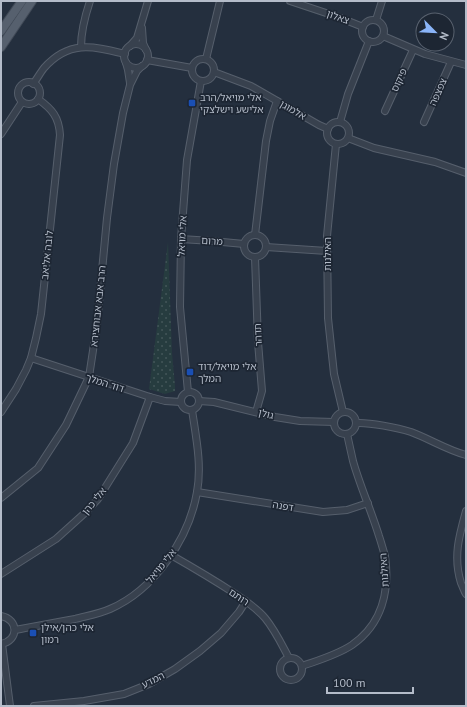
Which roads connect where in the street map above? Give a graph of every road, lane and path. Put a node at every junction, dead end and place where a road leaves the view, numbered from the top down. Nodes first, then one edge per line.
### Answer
1 (22, 1) edge
2 (32, 1) edge
3 (90, 1) edge
4 (148, 1) edge
5 (220, 1) edge
6 (290, 1) edge
7 (382, 1) edge
8 (376, 20) junction
9 (141, 24) junction
10 (363, 27) junction
11 (1, 31) edge
12 (383, 36) junction
13 (369, 41) junction
14 (130, 46) junction
15 (1, 47) edge
16 (81, 47) junction
17 (146, 50) junction
18 (413, 50) junction
19 (125, 54) junction
20 (206, 59) junction
21 (147, 60) junction
22 (125, 61) junction
23 (451, 62) junction
24 (142, 66) junction
25 (466, 66) edge
26 (192, 68) junction
27 (214, 72) junction
28 (201, 81) junction
29 (34, 84) junction
30 (130, 85) junction
31 (38, 99) junction
32 (277, 101) junction
33 (22, 102) junction
34 (385, 111) dead end
35 (340, 122) junction
36 (424, 122) dead end
37 (328, 129) junction
38 (1, 134) edge
39 (348, 138) junction
40 (336, 144) junction
41 (466, 173) edge
42 (256, 235) junction
43 (181, 239) junction
44 (244, 244) junction
45 (266, 247) junction
46 (327, 251) junction
47 (254, 257) junction
48 (31, 358) junction
49 (89, 377) junction
50 (188, 392) junction
51 (150, 397) junction
52 (199, 401) junction
53 (181, 402) junction
54 (192, 410) junction
55 (1, 412) edge
56 (256, 412) junction
57 (343, 412) junction
58 (334, 422) junction
59 (356, 423) junction
60 (347, 434) junction
61 (466, 455) edge
62 (197, 492) junction
63 (1, 498) edge
64 (368, 503) junction
65 (466, 515) edge
66 (171, 555) junction
67 (1, 574) edge
68 (466, 594) edge
69 (246, 601) junction
70 (2, 616) edge
71 (15, 630) junction
72 (1, 644) edge
73 (289, 658) junction
74 (302, 666) junction
75 (10, 706) edge
76 (34, 706) edge

1 - 11 main road
2 - 15 main road
3 - 16 street
4 - 9 street
5 - 20 street
6 - 10 street, צאלון
7 - 8 street
8 - 10 street
8 - 12 street
9 - 14 street
9 - 17 street
10 - 13 street
12 - 13 street
12 - 18 street
13 - 35 street
14 - 17 street
14 - 19 street
16 - 19 street
16 - 29 street
17 - 21 street
18 - 23 street
18 - 34 street, פיקוס
19 - 22 street
20 - 26 street
20 - 27 street
21 - 24 street
21 - 26 street
22 - 24 street
22 - 30 street, הרב אבא אבוחצירא
23 - 25 street
23 - 36 street, צפצפה
24 - 30 street, הרב אבא אבוחצירא
26 - 28 street
27 - 28 street
27 - 32 street, אלמוגן
28 - 43 street, אלי מויאל
29 - 31 street
29 - 33 street
30 - 49 street, הרב אבא אבוחצירא
31 - 33 street
31 - 48 street, לובה אליאב
32 - 37 street, אלמוגן
32 - 42 street
33 - 38 street
35 - 37 street
35 - 39 street
37 - 40 street
39 - 40 street
39 - 41 street
40 - 46 street, האילנות
42 - 44 street
42 - 45 street
43 - 44 street, מרום
43 - 50 street, אלי מויאל
44 - 47 street
45 - 46 street
45 - 47 street
46 - 57 street, האילנות
47 - 56 street, תדהר
48 - 49 street, דוד המלך
48 - 55 street, לובה אליאב
49 - 51 street, דוד המלך
49 - 63 street, הרב אבא אבוחצירא
50 - 52 street
50 - 53 street
51 - 53 street, דוד המלך
51 - 67 street, אלי כהן
52 - 54 street
52 - 56 street, גולן
53 - 54 street
54 - 62 street, אלי מויאל
56 - 58 street, גולן
57 - 58 street
57 - 59 street
58 - 60 street
59 - 60 street
59 - 61 street
60 - 64 street, האילנות
62 - 64 street, דפנה
62 - 66 street, אלי מויאל
64 - 74 street, האילנות
65 - 68 street
66 - 69 street, רותם
66 - 71 street, אלי מויאל
69 - 73 street, רותם
69 - 76 street, המדע
70 - 71 street
71 - 72 street
72 - 75 street
73 - 74 street
73 - 74 street

